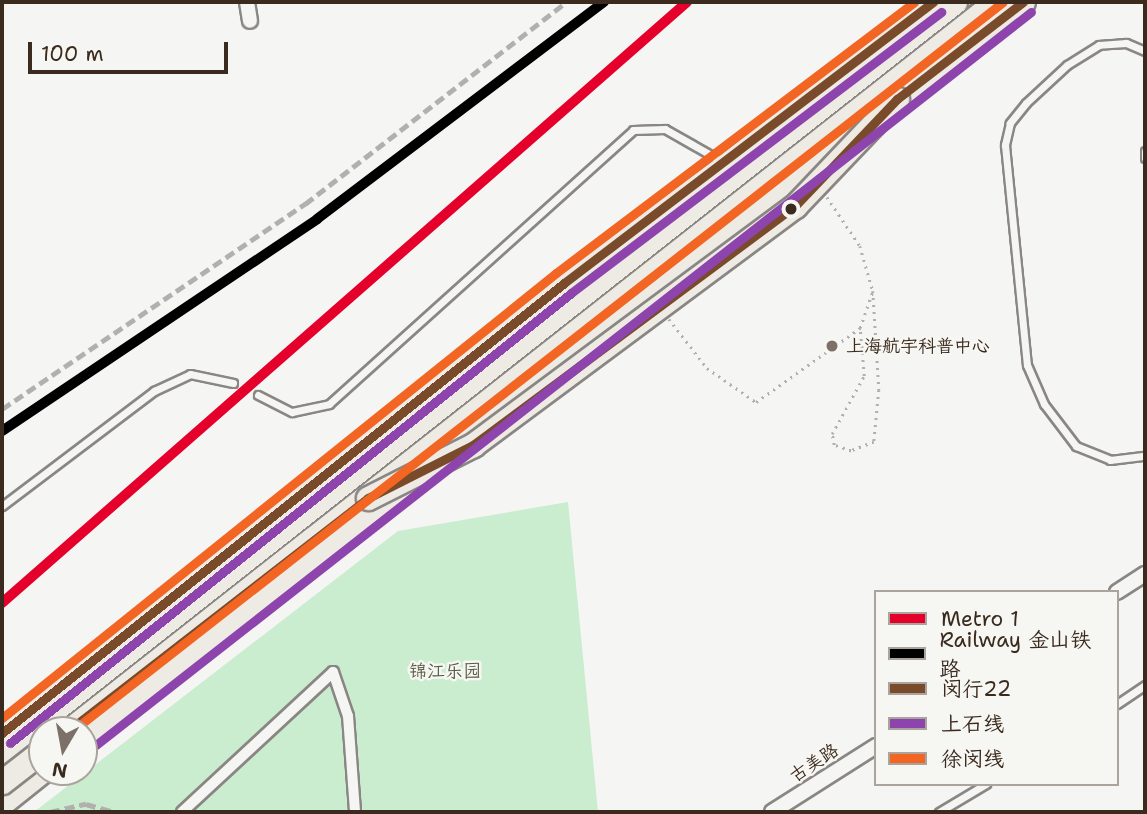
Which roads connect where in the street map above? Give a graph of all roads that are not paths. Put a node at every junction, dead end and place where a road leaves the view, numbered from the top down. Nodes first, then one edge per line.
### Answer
1 (247, 2) edge
2 (933, 2) edge
3 (955, 2) edge
4 (995, 2) edge
5 (1023, 2) edge
6 (250, 21) dead end
7 (1145, 51) edge
8 (897, 99) junction
9 (1145, 151) edge
10 (1145, 158) edge
11 (727, 164) junction
12 (233, 383) dead end
13 (258, 395) dead end
14 (1145, 456) edge
15 (368, 498) junction
16 (2, 506) edge
17 (1145, 574) edge
18 (1119, 591) edge
19 (1145, 685) edge
20 (1119, 703) edge
21 (87, 716) edge
22 (98, 727) edge
23 (2, 733) edge
24 (874, 747) edge
25 (2, 751) edge
26 (28, 761) edge
27 (28, 762) edge
28 (2, 769) edge
29 (2, 782) edge
30 (28, 782) edge
31 (983, 786) edge
32 (2, 803) edge
33 (182, 812) edge
34 (355, 812) edge
35 (772, 812) edge
36 (939, 812) edge

1 - 6 street
2 - 11 main road
3 - 25 main road
4 - 15 main road, bridge
5 - 8 main road
7 - 14 lane
8 - 15 main road, bridge
8 - 22 main road
9 - 10 lane
11 - 13 lane
11 - 23 main road
12 - 16 lane
15 - 21 main road
17 - 18 street
19 - 20 lane
24 - 35 street, 古美路
26 - 28 main road
27 - 29 main road, bridge
30 - 32 main road
31 - 36 lane
33 - 34 street

